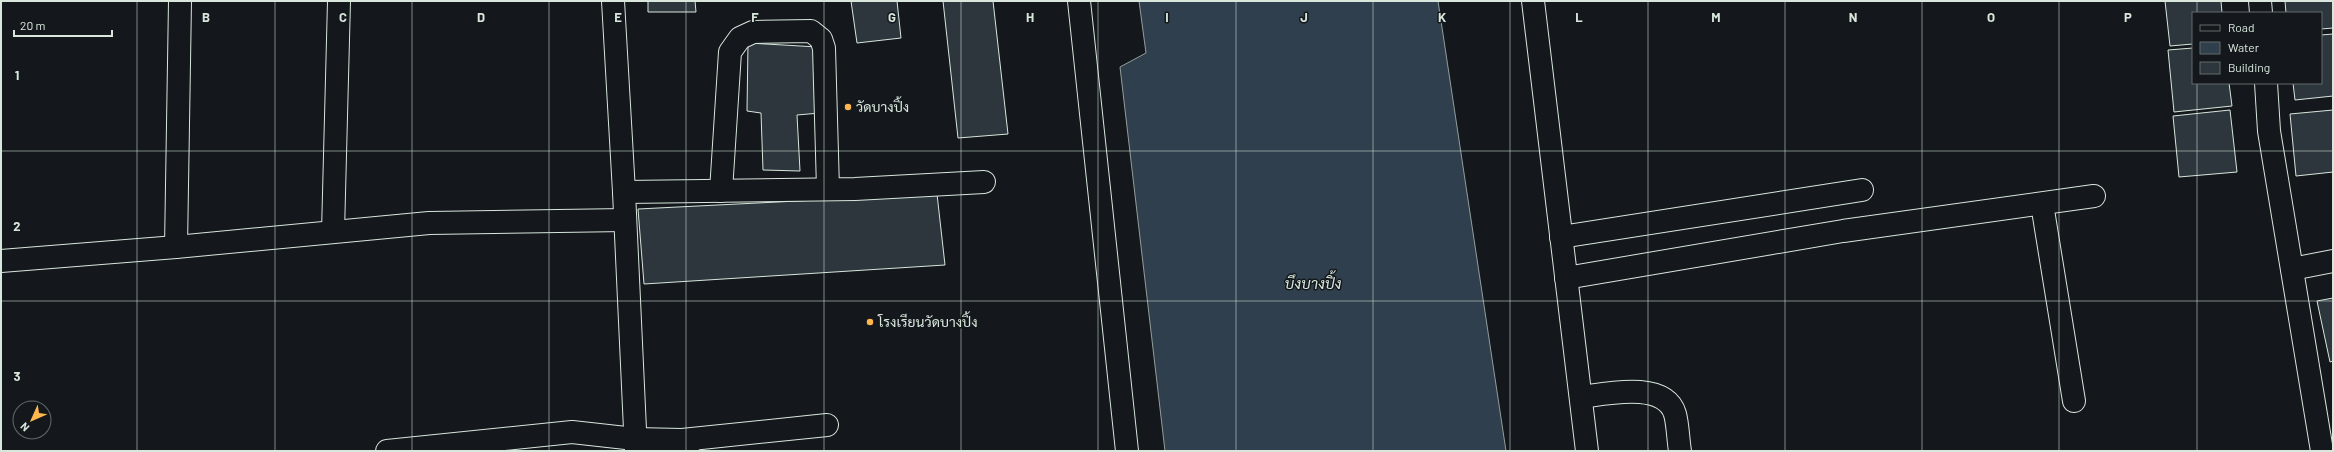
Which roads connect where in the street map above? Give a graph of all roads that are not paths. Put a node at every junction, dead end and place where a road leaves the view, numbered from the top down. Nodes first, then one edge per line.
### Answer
1 (180, 1) edge
2 (339, 1) edge
3 (613, 1) edge
4 (1079, 1) edge
5 (1533, 1) edge
6 (2260, 1) edge
7 (2261, 12) edge
8 (2266, 84) edge
9 (984, 182) dead end
10 (828, 189) junction
11 (1862, 190) dead end
12 (721, 191) junction
13 (624, 192) junction
14 (2094, 196) dead end
15 (2042, 204) junction
16 (625, 220) junction
17 (334, 232) junction
18 (1561, 237) junction
19 (176, 247) junction
20 (1, 260) edge
21 (2333, 261) edge
22 (2292, 269) junction
23 (1566, 278) junction
24 (1581, 397) junction
25 (2074, 401) dead end
26 (827, 426) dead end
27 (636, 445) edge
28 (685, 446) edge
29 (387, 451) edge
30 (1127, 451) edge
31 (1587, 451) edge
32 (1680, 451) edge
33 (2322, 451) edge

1 - 19 street
2 - 17 street
3 - 13 street
4 - 30 street
5 - 18 street
6 - 7 street
8 - 22 street
9 - 10 street
10 - 12 street
10 - 12 street
11 - 18 street
12 - 13 street
13 - 16 street
14 - 15 street
15 - 23 street
15 - 25 street
16 - 17 street
16 - 27 street
17 - 19 street
18 - 23 street
19 - 20 street
21 - 22 street
22 - 33 street
23 - 24 street
24 - 31 street
24 - 32 street
26 - 28 street
27 - 28 street
27 - 29 street

